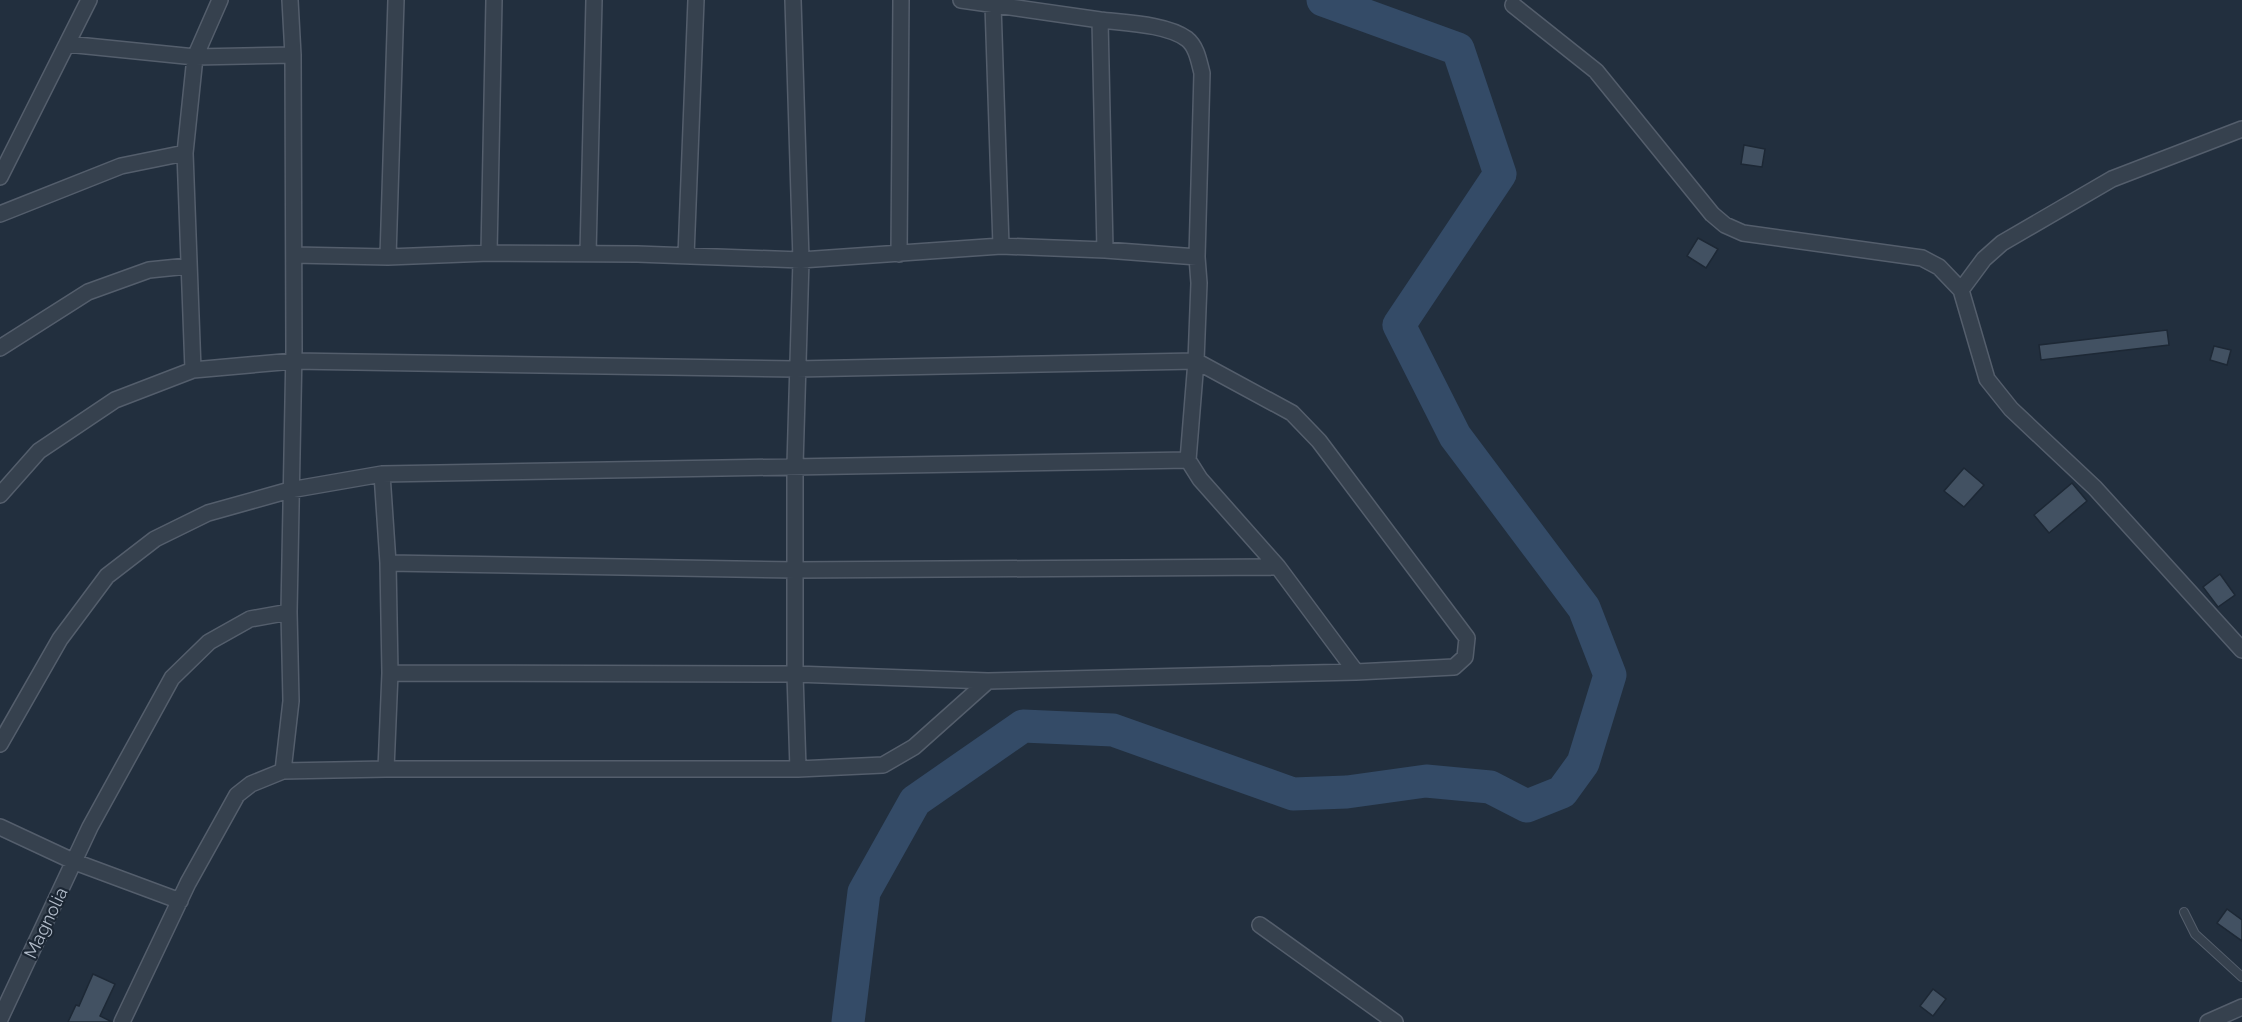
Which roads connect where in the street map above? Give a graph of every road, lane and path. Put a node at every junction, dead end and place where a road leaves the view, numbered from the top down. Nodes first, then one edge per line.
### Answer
1 (88, 0) edge
2 (220, 0) edge
3 (290, 0) edge
4 (396, 0) edge
5 (494, 0) edge
6 (594, 0) edge
7 (696, 0) edge
8 (793, 0) edge
9 (901, 0) edge
10 (961, 0) edge
11 (993, 5) junction
12 (1513, 5) dead end
13 (1100, 20) junction
14 (67, 44) junction
15 (292, 55) junction
16 (195, 57) junction
17 (2242, 129) edge
18 (185, 153) junction
19 (0, 177) edge
20 (0, 214) edge
21 (1001, 246) junction
22 (1105, 250) junction
23 (489, 253) junction
24 (588, 254) junction
25 (899, 254) junction
26 (294, 255) junction
27 (686, 256) junction
28 (388, 257) junction
29 (1197, 257) junction
30 (801, 260) junction
31 (188, 267) junction
32 (1961, 290) junction
33 (0, 348) edge
34 (294, 361) junction
35 (1196, 361) junction
36 (796, 369) junction
37 (194, 370) junction
38 (1188, 460) junction
39 (795, 465) junction
40 (382, 474) junction
41 (290, 490) junction
42 (0, 495) edge
43 (388, 563) junction
44 (1278, 567) junction
45 (796, 570) junction
46 (289, 612) junction
47 (2242, 650) edge
48 (1356, 672) junction
49 (390, 673) junction
50 (795, 674) junction
51 (988, 681) junction
52 (0, 744) edge
53 (386, 769) junction
54 (798, 769) junction
55 (283, 771) junction
56 (0, 827) edge
57 (75, 862) junction
58 (180, 901) junction
59 (2184, 912) dead end
60 (1260, 925) dead end
61 (2242, 977) edge
62 (2242, 1007) edge
63 (0, 1019) edge
64 (122, 1022) edge
65 (1395, 1022) edge
66 (2208, 1022) edge

1 - 14 street
2 - 16 street
3 - 15 street
4 - 28 street
5 - 23 street
6 - 24 street
7 - 27 street
8 - 30 street
9 - 25 street
10 - 11 street
11 - 13 street
11 - 21 street
12 - 32 street
13 - 22 street
13 - 29 street
14 - 16 street
14 - 19 street
15 - 16 street
15 - 26 street
16 - 18 street
17 - 32 street
18 - 20 street
18 - 31 street
21 - 22 street
21 - 25 street
22 - 29 street
23 - 24 street
23 - 28 street
24 - 27 street
25 - 30 street
26 - 28 street
26 - 34 street
27 - 30 street
29 - 35 street
30 - 36 street
31 - 33 street
31 - 37 street
32 - 47 street
34 - 36 street
34 - 37 street
34 - 41 street
35 - 36 street
35 - 38 street
35 - 48 street
36 - 39 street
37 - 42 street
38 - 39 street
38 - 44 street
39 - 40 street
39 - 45 street
40 - 41 street
40 - 43 street
41 - 46 street
41 - 52 street
43 - 45 street
43 - 49 street
44 - 45 street
44 - 48 street
45 - 50 street
46 - 55 street
46 - 57 street, Magnolia
48 - 51 street
49 - 50 street
49 - 53 street
50 - 51 street
50 - 54 street
51 - 54 street
53 - 54 street
53 - 55 street
55 - 58 street
56 - 57 street
57 - 58 street
57 - 63 street, Magnolia
58 - 64 street
59 - 61 lane
60 - 65 street
62 - 66 street

